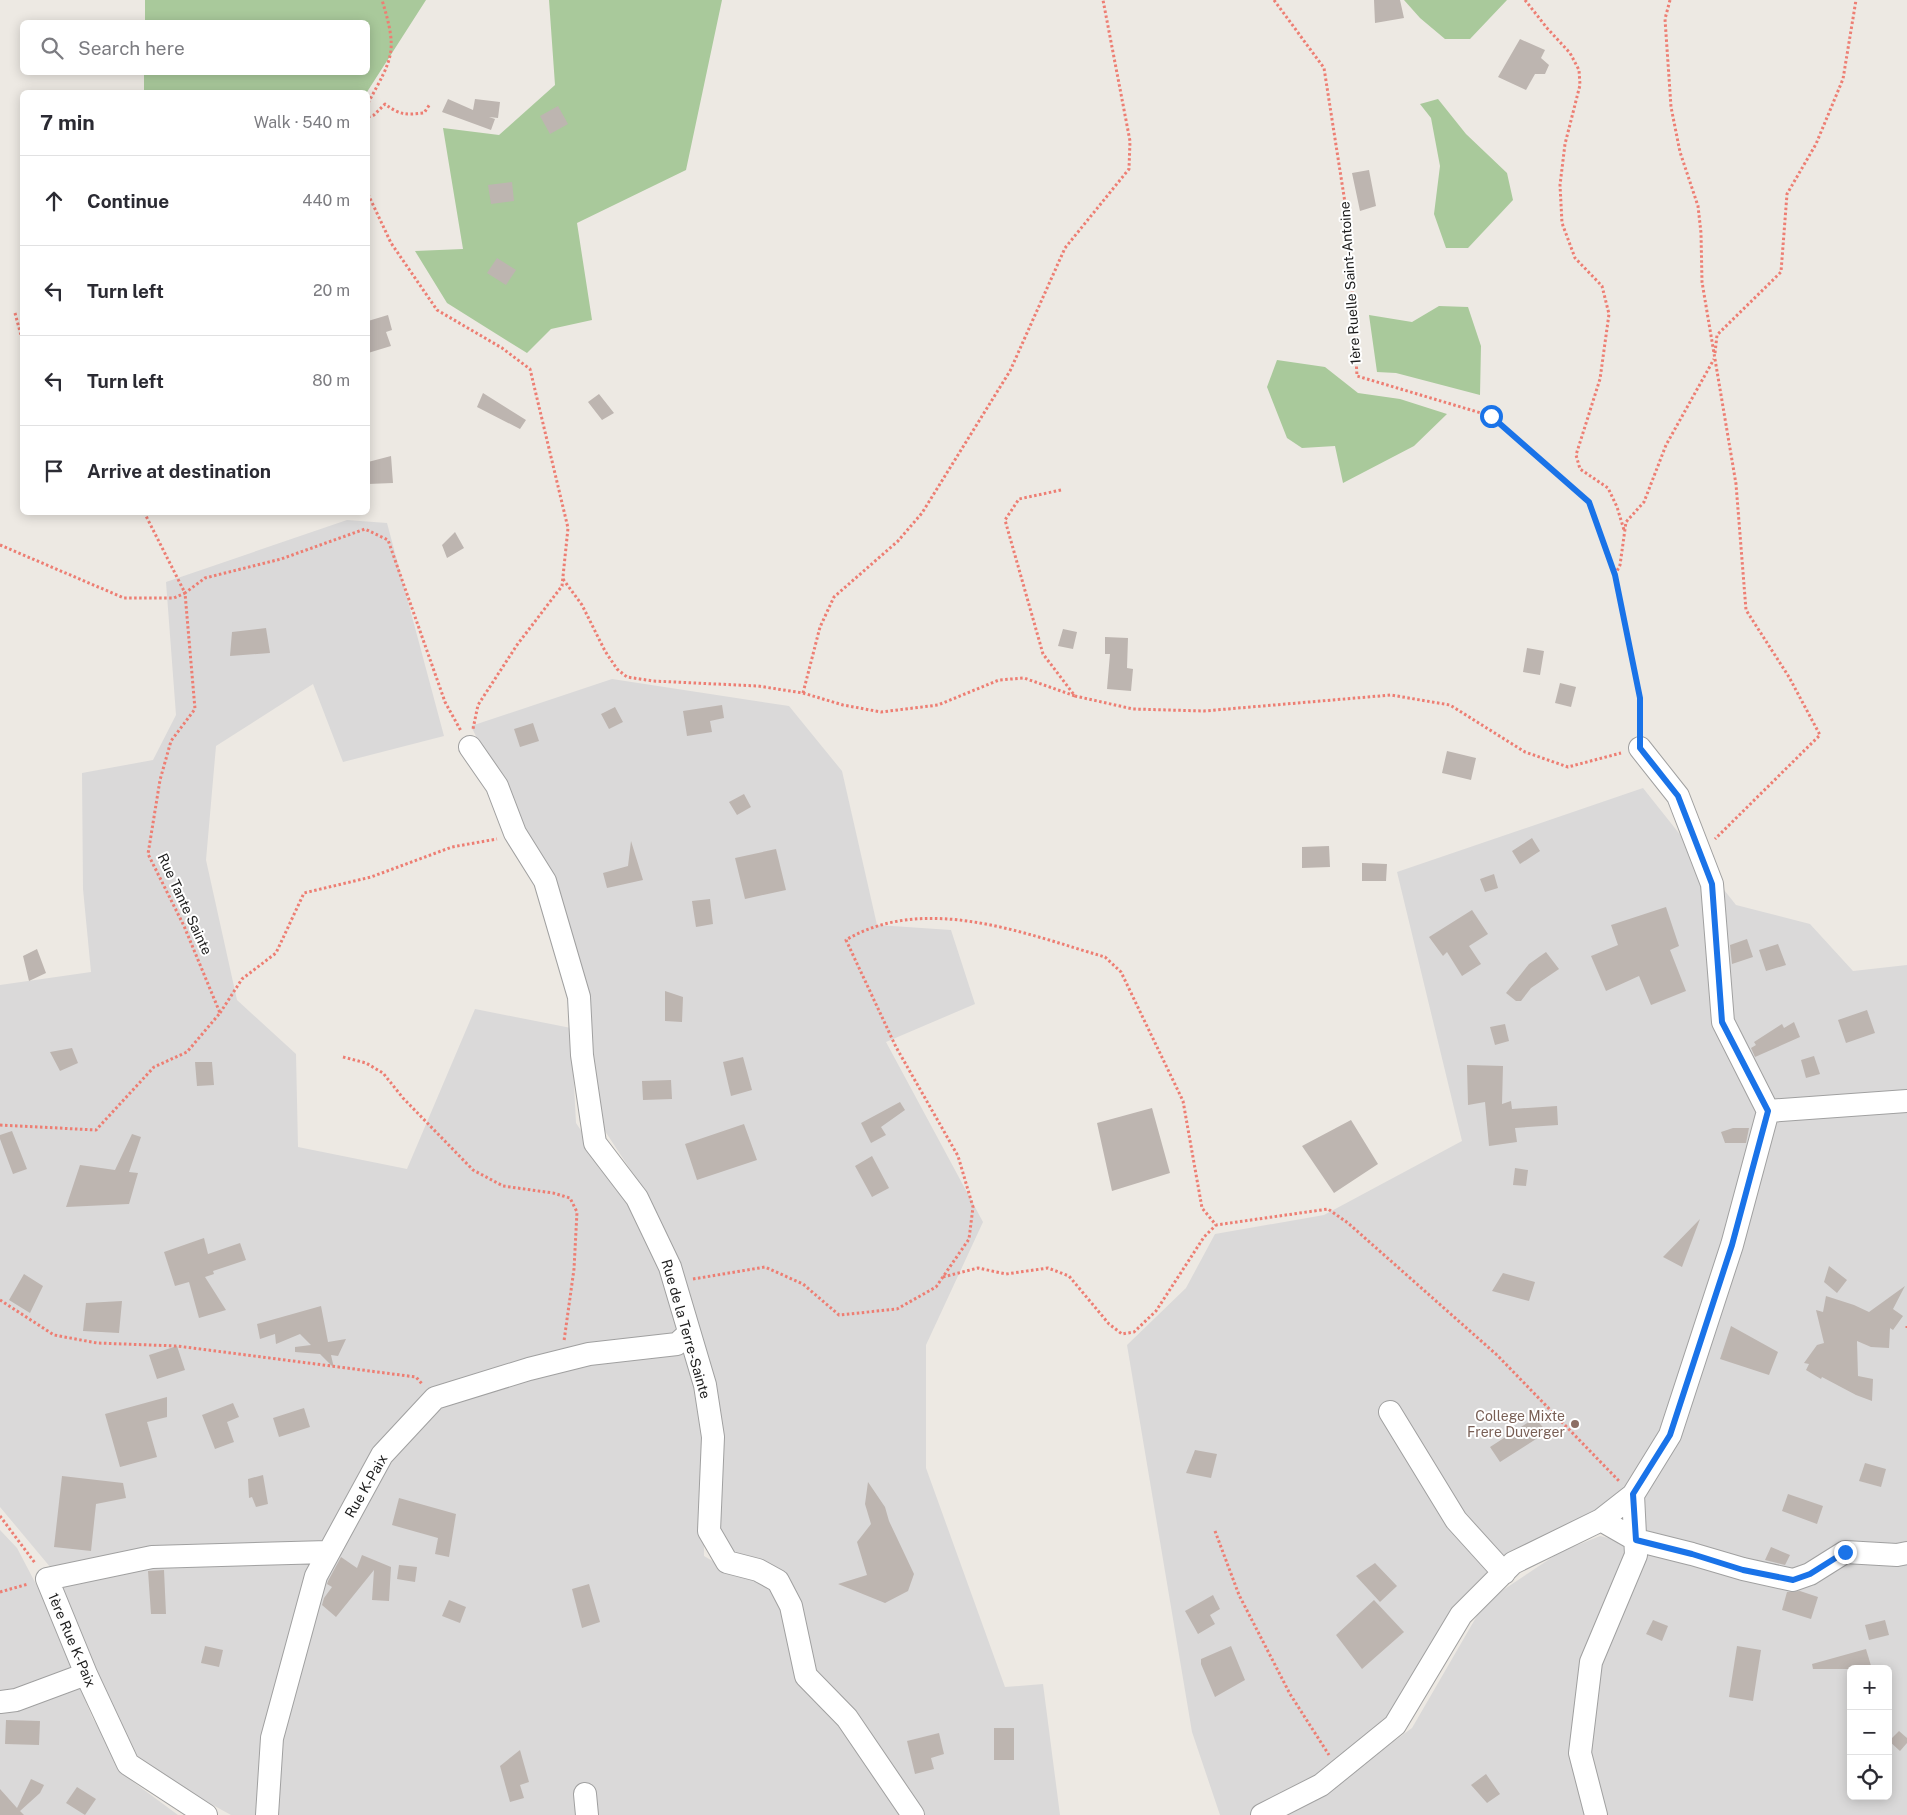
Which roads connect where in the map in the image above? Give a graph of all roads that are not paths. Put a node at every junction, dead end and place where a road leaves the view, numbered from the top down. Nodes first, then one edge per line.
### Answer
1 (470, 747) road end
2 (1640, 748) road end
3 (1907, 1101) edge
4 (1768, 1111) junction
5 (689, 1332) junction
6 (1390, 1412) dead end
7 (1633, 1494) junction
8 (1601, 1520) junction
9 (1636, 1540) junction
10 (328, 1552) junction
11 (1907, 1553) edge
12 (1504, 1573) junction
13 (86, 1674) junction
14 (0, 1702) edge
15 (206, 1815) edge
16 (267, 1815) edge
17 (913, 1815) edge
18 (1262, 1815) edge
19 (1596, 1815) edge

1 - 5 street, Rue de la Terre-Sainte
2 - 4 street
3 - 4 street
4 - 7 street
5 - 10 street, Rue K-Paix
5 - 17 street, Rue de la Terre-Sainte
6 - 12 street
7 - 8 street
7 - 9 street
8 - 9 street
8 - 12 street
9 - 11 street
9 - 19 street
10 - 13 street, 1ère Rue K-Paix
10 - 16 street, Rue K-Paix
12 - 18 street
13 - 14 street
13 - 15 street, 1ère Rue K-Paix

